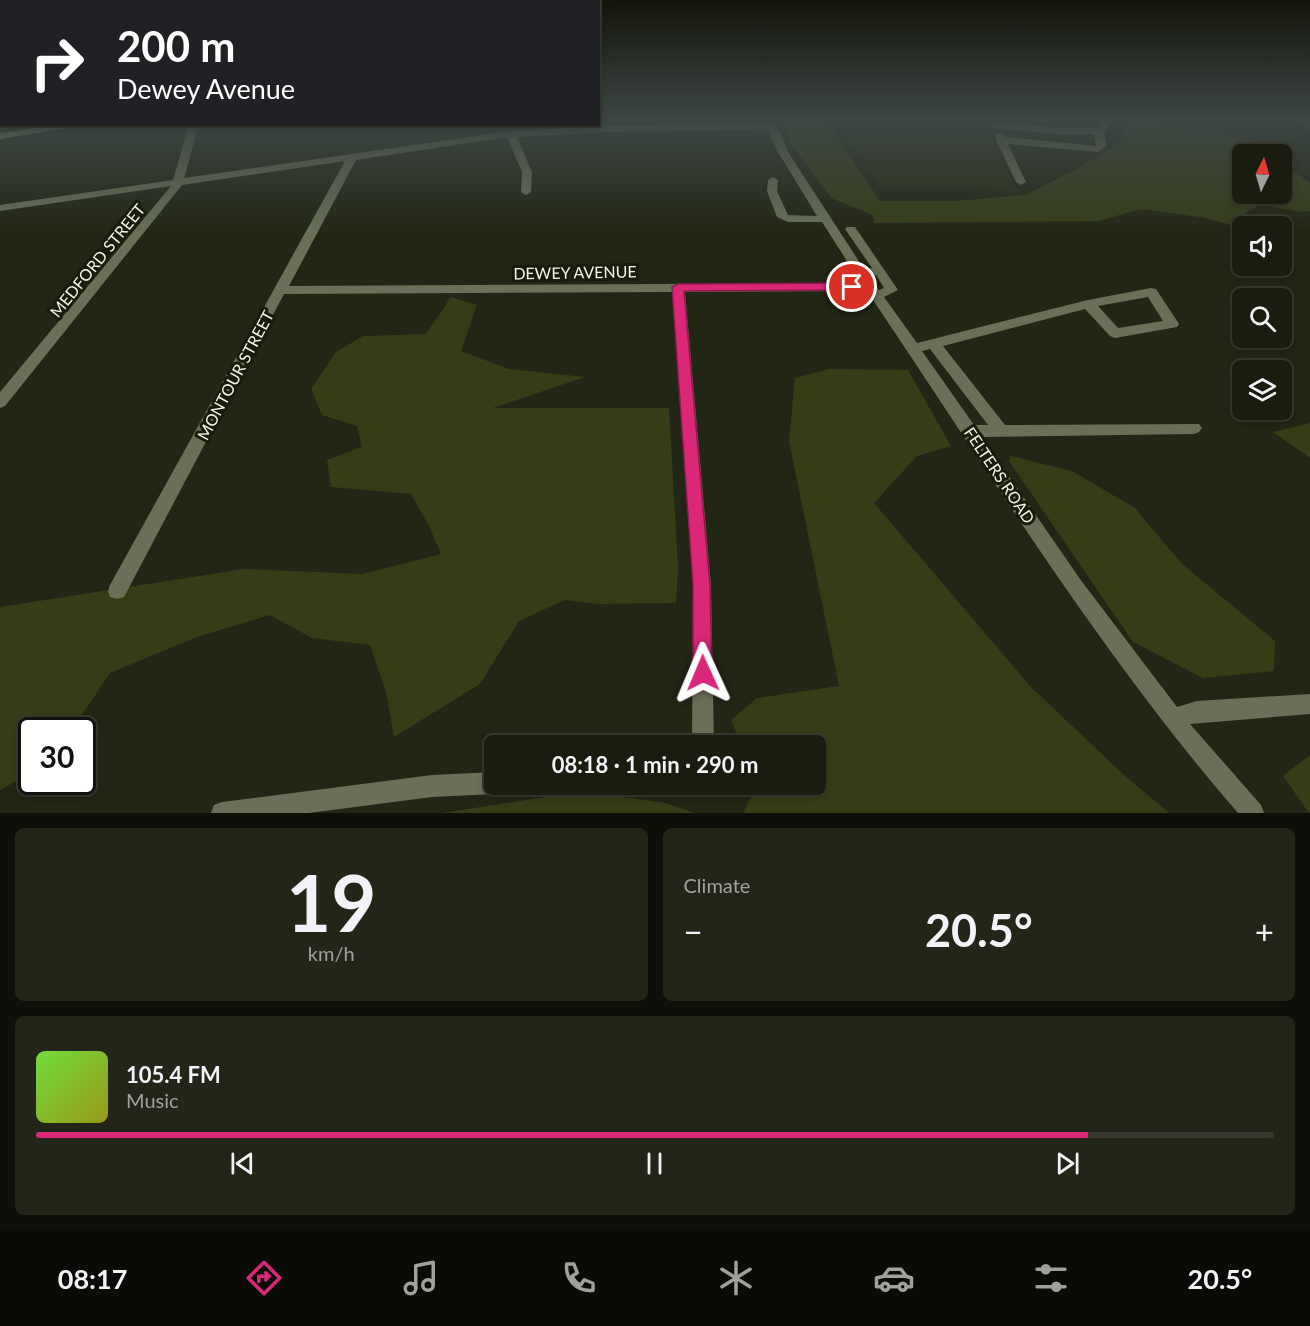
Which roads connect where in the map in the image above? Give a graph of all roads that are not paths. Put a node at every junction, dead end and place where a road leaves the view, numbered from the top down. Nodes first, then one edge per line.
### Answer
1 (185, 159) edge
2 (339, 159) edge
3 (351, 159) edge
4 (522, 159) edge
5 (790, 159) edge
6 (1010, 159) edge
7 (773, 180) dead end
8 (179, 182) junction
9 (1021, 183) dead end
10 (526, 192) dead end
11 (0, 208) edge
12 (825, 219) junction
13 (851, 229) dead end
14 (880, 271) junction
15 (869, 285) junction
16 (678, 287) junction
17 (281, 290) junction
18 (1088, 304) junction
19 (933, 344) junction
20 (913, 349) junction
21 (0, 402) edge
22 (1194, 428) dead end
23 (971, 431) junction
24 (1000, 431) junction
25 (117, 591) dead end
26 (1310, 704) edge
27 (1173, 719) junction
28 (703, 735) edge
29 (484, 784) edge
30 (222, 813) edge
31 (1253, 813) edge

1 - 8 street, MEDFORD STREET
2 - 8 street
3 - 17 street, MONTOUR STREET
4 - 10 street
5 - 12 street, FELTERS ROAD
6 - 9 street
7 - 12 street
8 - 11 street
8 - 21 street, MEDFORD STREET
12 - 15 street, FELTERS ROAD
13 - 14 street
14 - 15 street, DEWEY AVENUE
14 - 15 street
15 - 16 street, DEWEY AVENUE
15 - 20 street, FELTERS ROAD
16 - 17 street, DEWEY AVENUE
16 - 28 street
17 - 25 street, MONTOUR STREET
18 - 18 street
18 - 19 street
19 - 20 street
19 - 24 street
20 - 23 street, FELTERS ROAD
22 - 24 street
23 - 24 street
23 - 27 street, FELTERS ROAD
26 - 27 street
27 - 31 street, FELTERS ROAD
29 - 30 street

